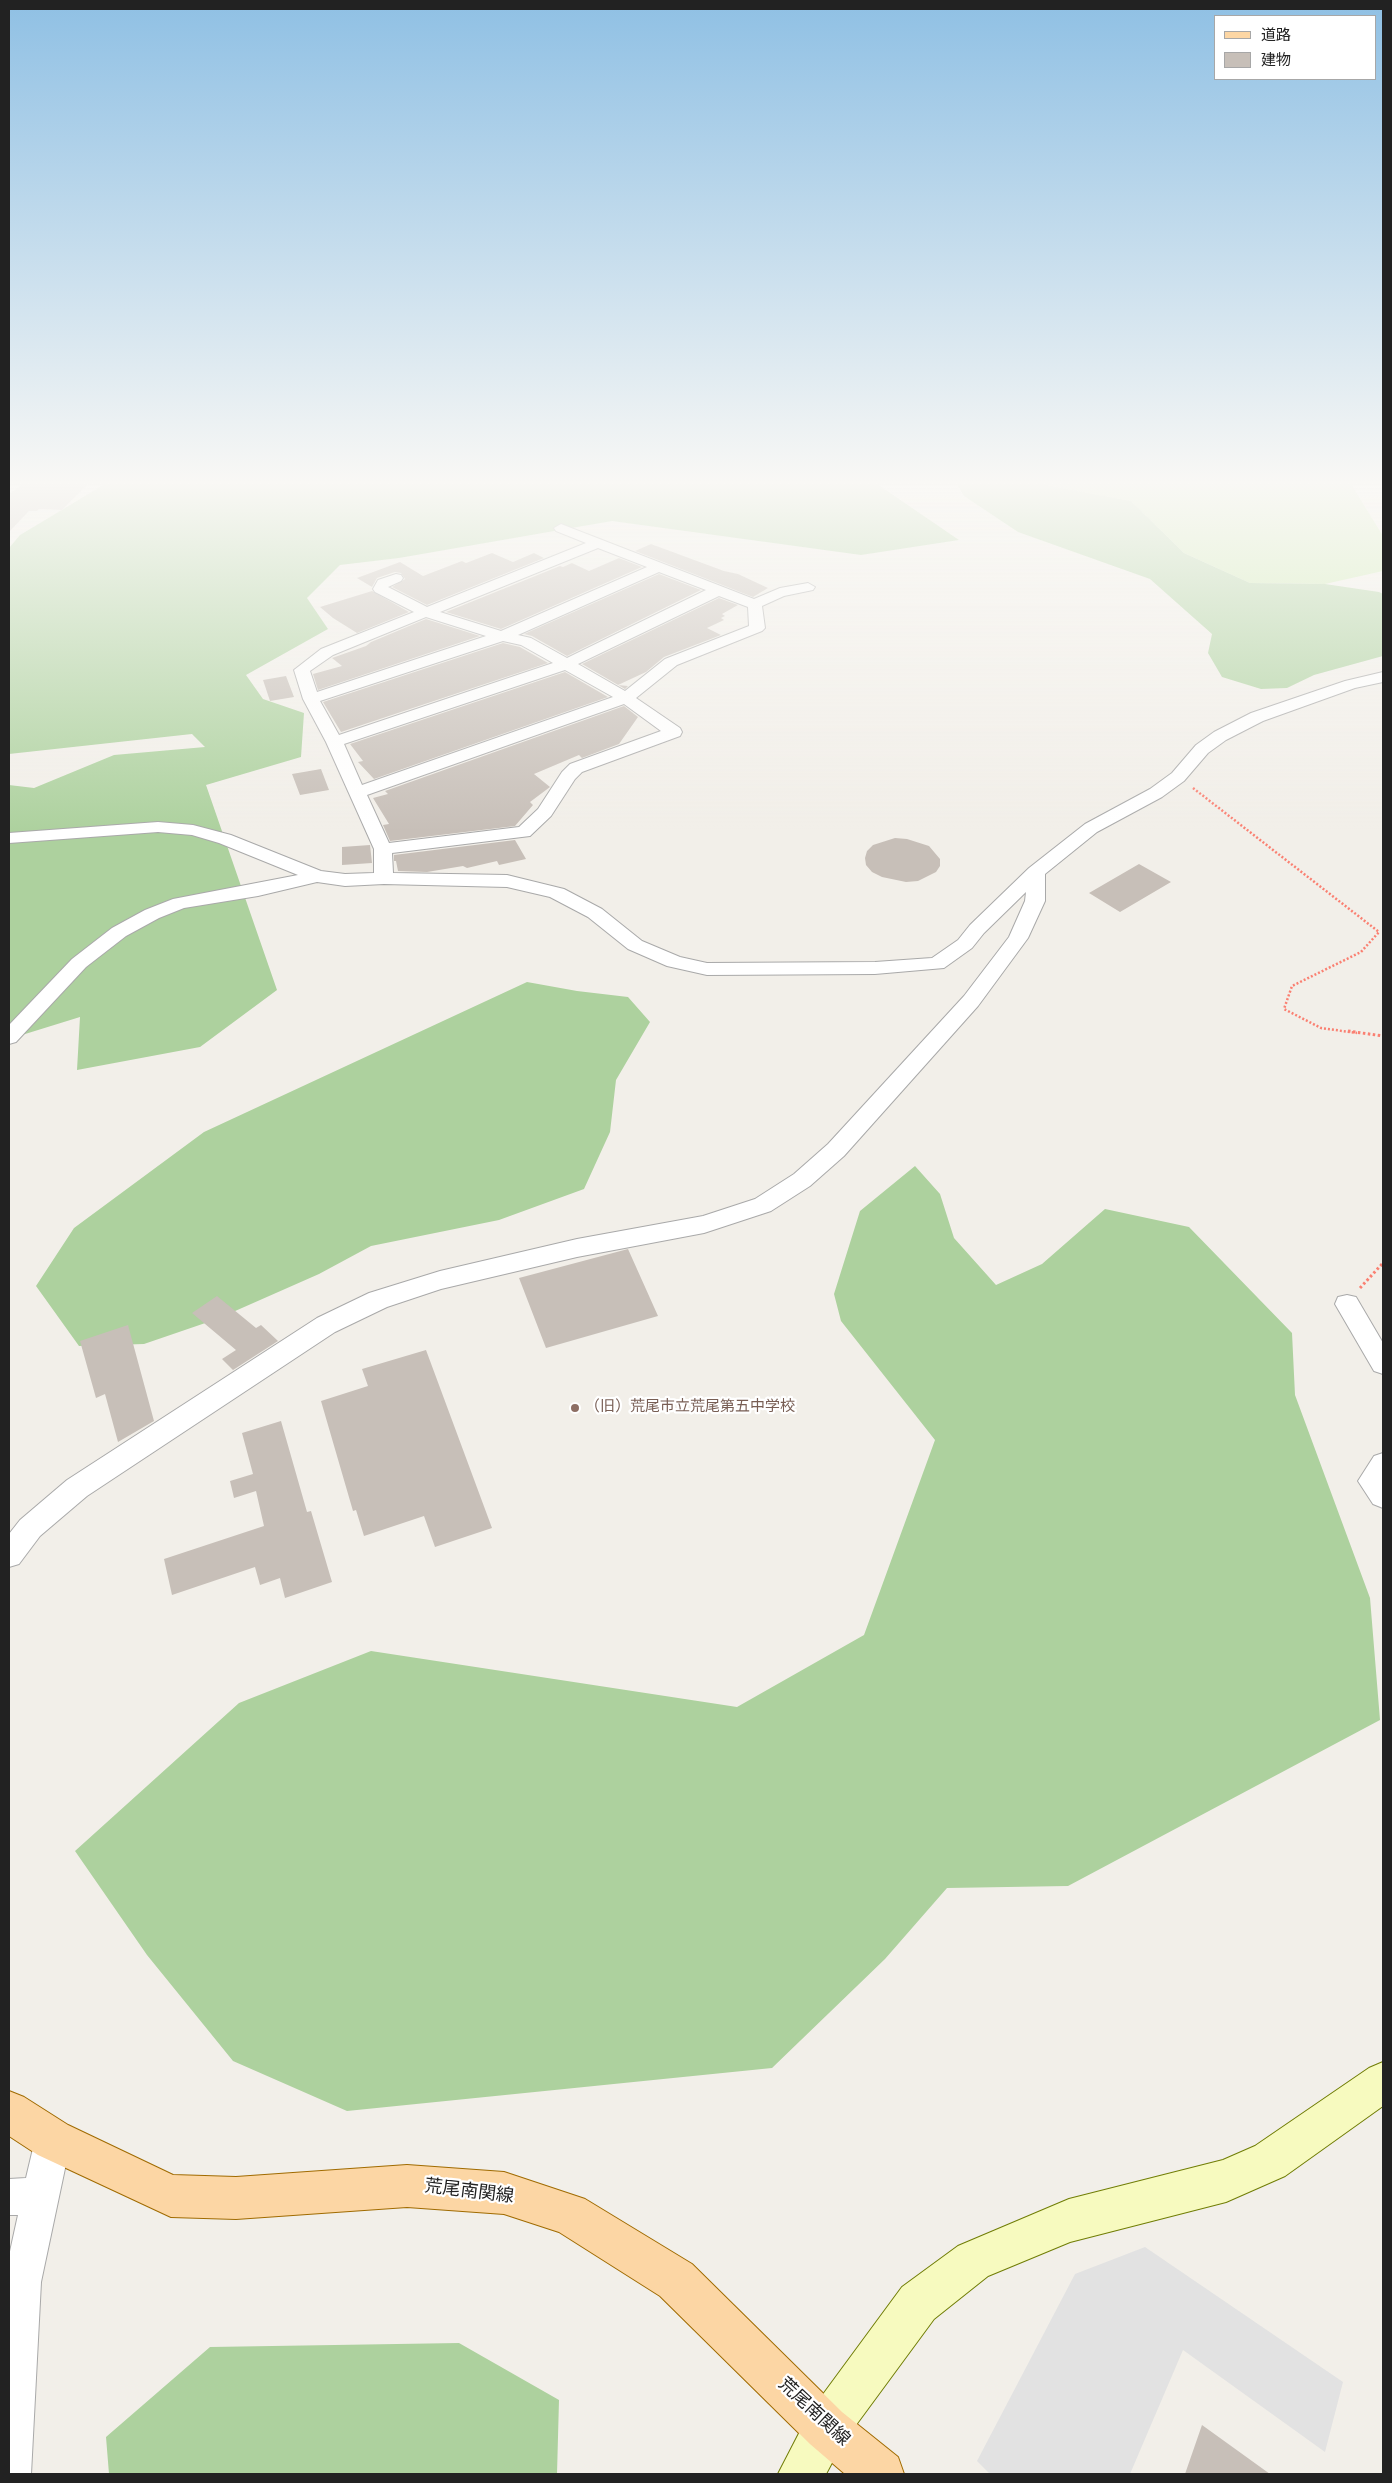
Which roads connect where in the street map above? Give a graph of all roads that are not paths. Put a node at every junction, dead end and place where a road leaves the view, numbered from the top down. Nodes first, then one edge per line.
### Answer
1 (402, 600) edge
2 (460, 600) edge
3 (584, 600) edge
4 (699, 600) edge
5 (744, 600) edge
6 (763, 600) edge
7 (754, 604) junction
8 (428, 613) junction
9 (502, 636) junction
10 (566, 664) junction
11 (1383, 677) edge
12 (626, 698) junction
13 (311, 699) junction
14 (334, 742) junction
15 (357, 793) junction
16 (9, 838) edge
17 (384, 849) junction
18 (1036, 872) junction
19 (317, 876) junction
20 (384, 878) junction
21 (9, 1037) edge
22 (1347, 1304) road end
23 (1383, 1364) edge
24 (1383, 1464) edge
25 (1383, 1496) edge
26 (9, 1555) edge
27 (1383, 2082) edge
28 (9, 2112) edge
29 (53, 2140) junction
30 (25, 2197) edge
31 (12, 2384) edge
32 (826, 2428) junction
33 (11, 2474) edge
34 (800, 2474) edge
35 (880, 2474) edge

1 - 8 street
2 - 8 street
3 - 9 street
4 - 10 street
5 - 7 street
6 - 7 street
7 - 12 street
8 - 9 street
8 - 13 street
9 - 10 street
9 - 13 street
10 - 12 street
10 - 14 street
11 - 18 street
12 - 15 street
12 - 17 street
13 - 14 street
14 - 15 street
15 - 17 street
16 - 19 street
17 - 20 street
18 - 20 street
18 - 26 street
19 - 20 street
19 - 21 street
22 - 23 street
24 - 25 street
27 - 32 street
28 - 29 main road, 荒尾南関線
29 - 30 street
29 - 32 main road, 荒尾南関線
30 - 31 street
31 - 33 street
32 - 34 street
32 - 35 main road, 荒尾南関線

